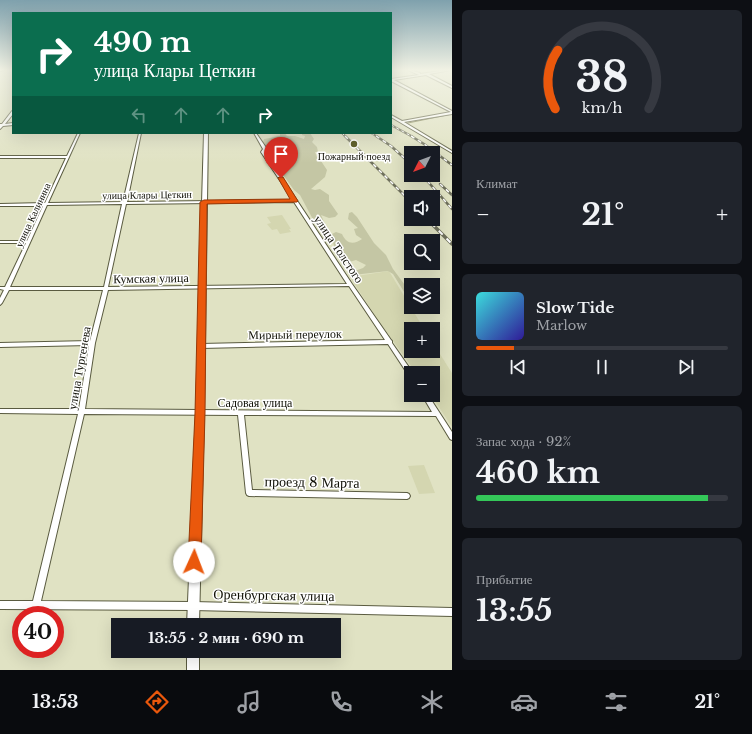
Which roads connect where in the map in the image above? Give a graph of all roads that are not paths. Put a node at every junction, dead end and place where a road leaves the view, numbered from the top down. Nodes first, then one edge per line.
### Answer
1 (432, 101) edge
2 (452, 112) edge
3 (12, 113) edge
4 (392, 117) edge
5 (402, 122) junction
6 (12, 124) edge
7 (2, 125) edge
8 (0, 128) edge
9 (79, 134) edge
10 (140, 134) edge
11 (206, 134) edge
12 (256, 134) edge
13 (452, 152) edge
14 (0, 157) edge
15 (68, 157) junction
16 (294, 201) junction
17 (204, 202) junction
18 (125, 204) junction
19 (0, 205) edge
20 (47, 205) junction
21 (0, 242) edge
22 (29, 242) junction
23 (350, 285) junction
24 (203, 287) junction
25 (0, 288) edge
26 (106, 288) junction
27 (7, 289) junction
28 (0, 303) edge
29 (390, 342) junction
30 (92, 343) junction
31 (0, 345) edge
32 (200, 346) junction
33 (406, 366) edge
34 (429, 402) edge
35 (0, 411) edge
36 (82, 411) junction
37 (200, 413) junction
38 (241, 413) junction
39 (437, 414) junction
40 (452, 437) edge
41 (407, 496) dead end
42 (0, 605) edge
43 (36, 605) junction
44 (193, 606) junction
45 (452, 612) edge
46 (193, 618) edge
47 (193, 658) edge
48 (193, 670) edge

1 - 2 street
2 - 5 street
3 - 7 street
4 - 5 street
5 - 13 street
6 - 7 street
7 - 8 street
9 - 15 street, улица Калинина
10 - 18 street, улица Тургенева
11 - 17 street
12 - 16 street, улица Толстого
14 - 15 street
15 - 20 street, улица Калинина
16 - 17 street, улица Клары Цеткин
16 - 23 street, улица Толстого
17 - 18 street, улица Клары Цеткин
17 - 24 street
18 - 20 street, улица Клары Цеткин
18 - 26 street, улица Тургенева
19 - 20 street, улица Клары Цеткин
20 - 22 street, улица Калинина
21 - 22 street
22 - 27 street, улица Калинина
23 - 24 street, Кумская улица
23 - 29 street, улица Толстого
24 - 26 street, Кумская улица
24 - 32 street
25 - 27 street, Кумская улица
26 - 27 street, Кумская улица
26 - 30 street, улица Тургенева
27 - 28 street, улица Калинина
29 - 32 street, Мирный переулок
29 - 33 street, улица Толстого
30 - 31 street
30 - 36 street, улица Тургенева
32 - 37 street
34 - 39 street
35 - 36 street, Садовая улица
36 - 37 street, Садовая улица
36 - 43 street, улица Тургенева
37 - 38 street, Садовая улица
37 - 44 street
38 - 39 street, Садовая улица
38 - 41 street, проезд 8 Марта
39 - 40 street
42 - 43 street, Оренбургская улица
43 - 44 street, Оренбургская улица
44 - 45 street, Оренбургская улица
44 - 46 street
47 - 48 street

